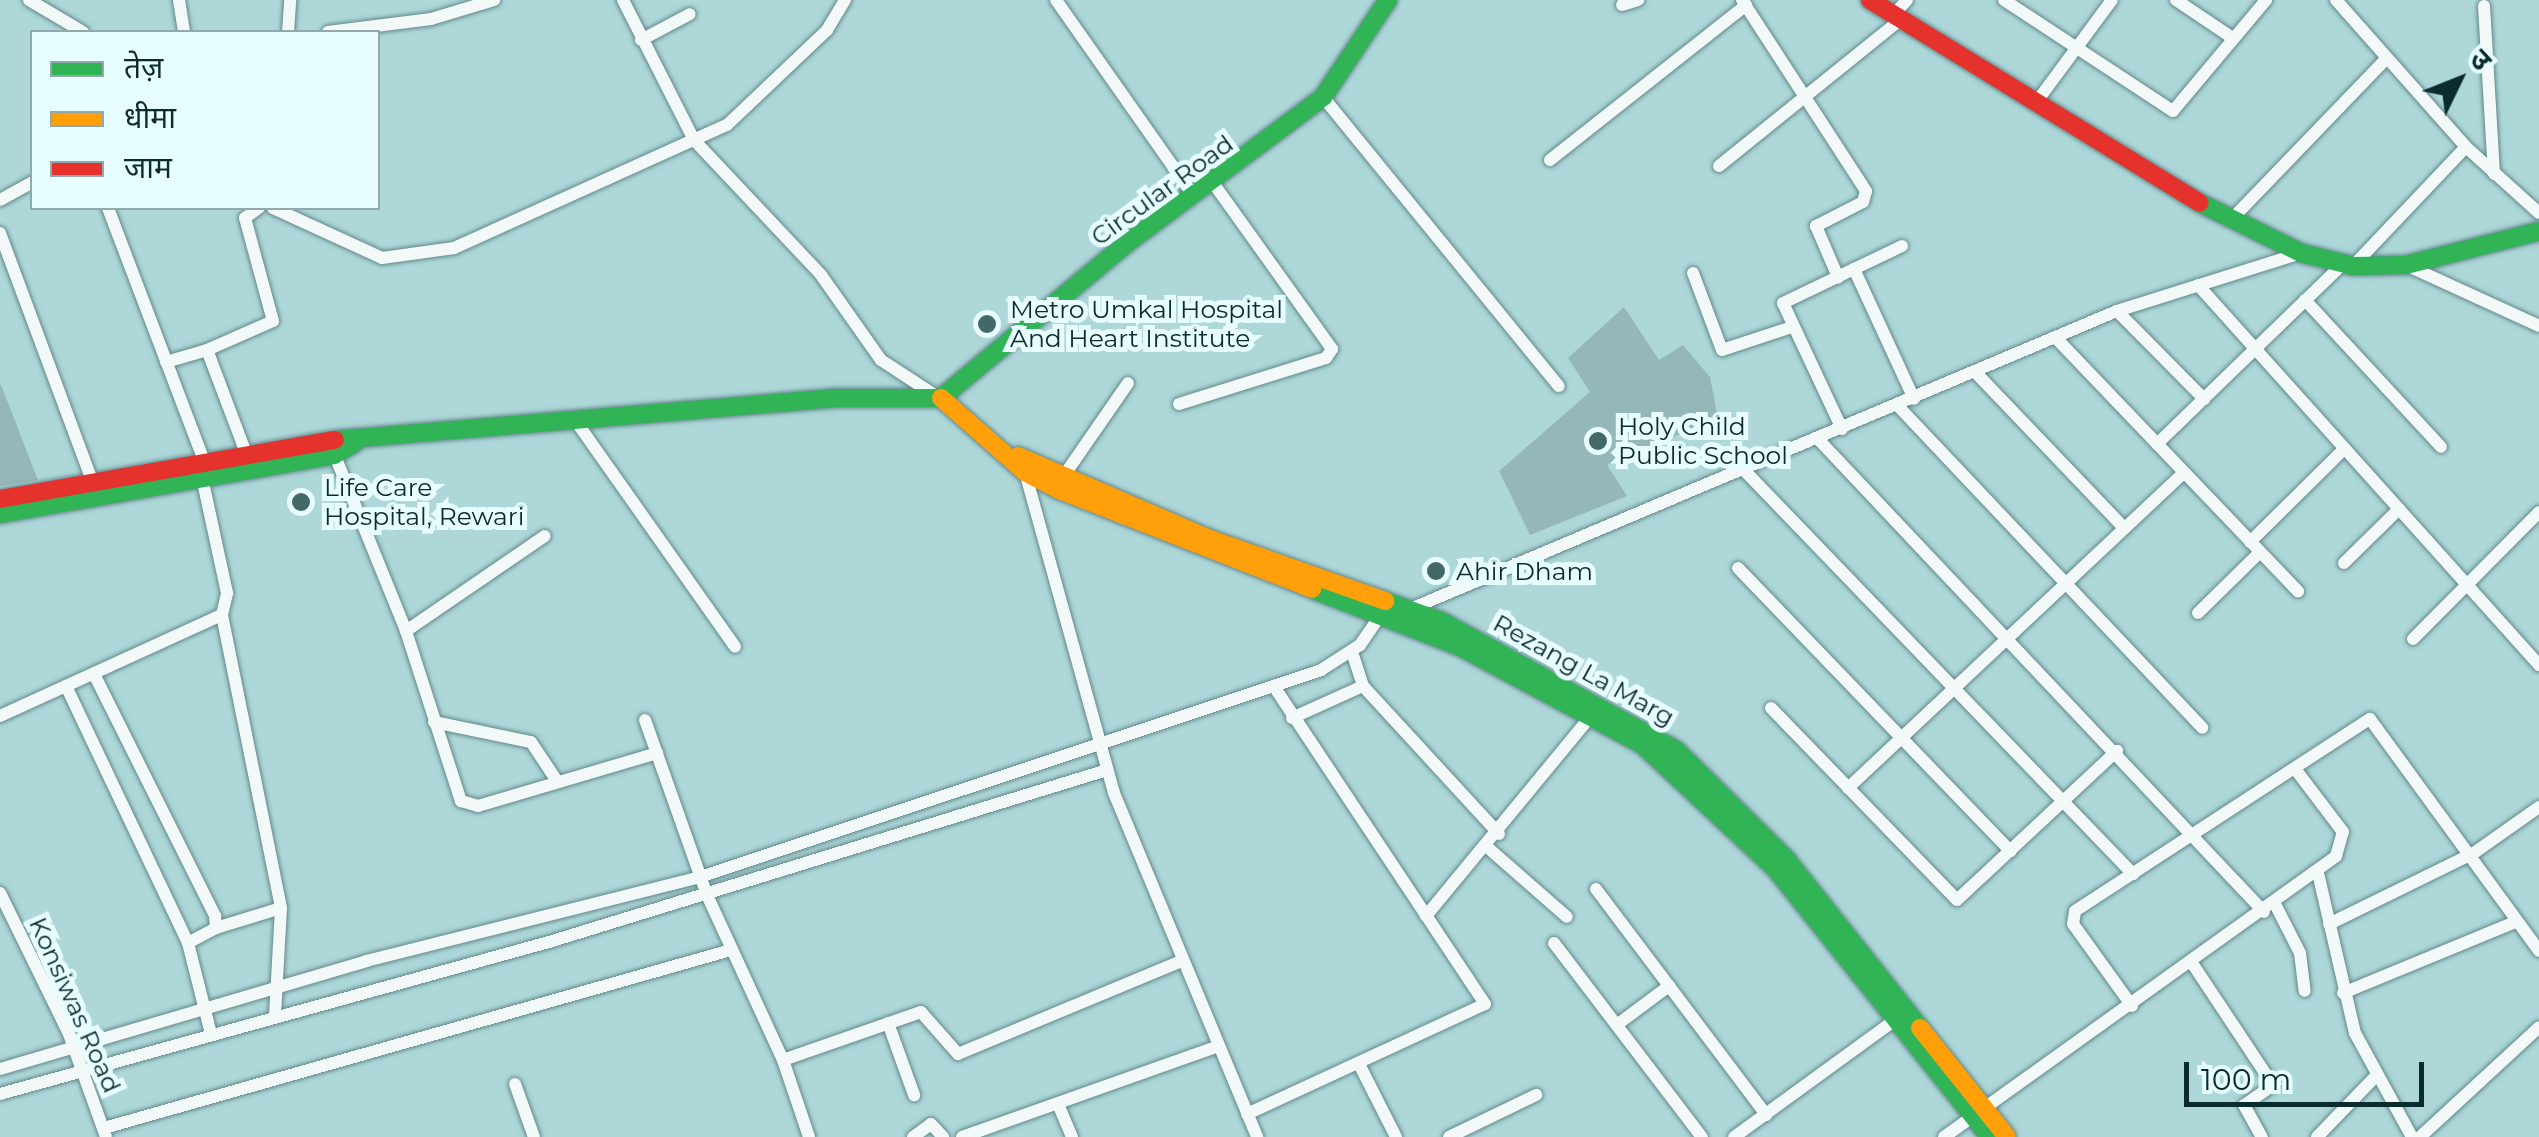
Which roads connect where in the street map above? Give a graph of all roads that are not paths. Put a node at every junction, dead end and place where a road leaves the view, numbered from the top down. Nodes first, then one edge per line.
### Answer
1 (29, 0) edge
2 (179, 0) edge
3 (290, 0) edge
4 (494, 0) edge
5 (623, 0) edge
6 (845, 0) edge
7 (1056, 0) edge
8 (1388, 0) edge
9 (1638, 0) edge
10 (1870, 0) edge
11 (1907, 0) edge
12 (2004, 0) edge
13 (2112, 0) edge
14 (2176, 0) edge
15 (2266, 0) edge
16 (2336, 0) edge
17 (1744, 3) edge
18 (1622, 5) dead end
19 (2484, 6) dead end
20 (690, 14) dead end
21 (1897, 16) junction
22 (80, 30) edge
23 (184, 30) edge
24 (288, 30) edge
25 (344, 30) edge
26 (2231, 37) junction
27 (641, 40) junction
28 (2075, 48) junction
29 (2385, 60) junction
30 (1323, 97) junction
31 (1811, 98) junction
32 (2035, 104) junction
33 (694, 140) junction
34 (2466, 147) junction
35 (1550, 160) dead end
36 (1719, 166) dead end
37 (2494, 174) junction
38 (30, 183) edge
39 (1213, 183) junction
40 (1194, 196) junction
41 (0, 200) edge
42 (109, 210) edge
43 (256, 210) edge
44 (276, 210) edge
45 (2539, 214) edge
46 (2230, 221) junction
47 (2539, 231) edge
48 (0, 233) edge
49 (1902, 246) dead end
50 (2301, 253) junction
51 (2406, 265) junction
52 (2348, 266) junction
53 (1854, 269) junction
54 (1693, 273) dead end
55 (1838, 276) junction
56 (2198, 286) junction
57 (2306, 300) junction
58 (2117, 311) junction
59 (2539, 326) edge
60 (1792, 327) junction
61 (2055, 337) junction
62 (2255, 349) junction
63 (207, 350) junction
64 (166, 362) junction
65 (1976, 374) junction
66 (1128, 384) dead end
67 (1559, 386) dead end
68 (941, 398) junction
69 (1914, 399) junction
70 (2204, 399) junction
71 (1179, 404) dead end
72 (1898, 406) junction
73 (573, 417) junction
74 (1842, 429) junction
75 (1818, 439) junction
76 (2157, 444) junction
77 (995, 445) junction
78 (2440, 447) dead end
79 (331, 448) junction
80 (2344, 449) junction
81 (246, 453) junction
82 (1742, 468) junction
83 (203, 469) junction
84 (1025, 472) junction
85 (2184, 472) junction
86 (1064, 477) junction
87 (94, 486) junction
88 (0, 499) edge
89 (2398, 509) junction
90 (0, 514) edge
91 (2538, 514) edge
92 (2124, 528) junction
93 (545, 536) dead end
94 (2255, 546) junction
95 (2344, 563) dead end
96 (1738, 568) dead end
97 (1270, 569) junction
98 (2065, 583) junction
99 (2468, 584) junction
100 (2298, 591) dead end
101 (1384, 609) junction
102 (1408, 610) junction
103 (2198, 613) dead end
104 (222, 615) junction
105 (406, 631) junction
106 (2413, 638) dead end
107 (2006, 639) junction
108 (735, 648) dead end
109 (1352, 652) junction
110 (2539, 665) edge
111 (94, 674) junction
112 (66, 686) junction
113 (1274, 686) junction
114 (1363, 686) junction
115 (1954, 687) junction
116 (1771, 708) dead end
117 (1597, 709) junction
118 (0, 716) edge
119 (1292, 718) junction
120 (645, 720) dead end
121 (434, 722) junction
122 (2202, 728) dead end
123 (1900, 739) junction
124 (1100, 743) junction
125 (2117, 751) junction
126 (657, 754) junction
127 (1107, 770) junction
128 (2296, 770) junction
129 (557, 781) junction
130 (1848, 788) junction
131 (2064, 800) junction
132 (2539, 808) edge
133 (2196, 832) junction
134 (1499, 834) junction
135 (1487, 848) junction
136 (2010, 851) junction
137 (2474, 853) junction
138 (2318, 873) junction
139 (2133, 874) junction
140 (700, 877) junction
141 (1596, 889) dead end
142 (0, 893) edge
143 (707, 895) junction
144 (281, 908) junction
145 (2269, 908) junction
146 (1426, 916) junction
147 (1567, 917) dead end
148 (2513, 923) junction
149 (2328, 924) junction
150 (216, 928) junction
151 (188, 943) junction
152 (1554, 943) dead end
153 (731, 950) junction
154 (2539, 952) edge
155 (1180, 962) junction
156 (2192, 963) junction
157 (1670, 986) junction
158 (276, 987) junction
159 (2306, 991) dead end
160 (2343, 994) junction
161 (2132, 1006) junction
162 (206, 1007) junction
163 (1904, 1014) junction
164 (276, 1016) junction
165 (888, 1023) junction
166 (1618, 1024) junction
167 (2539, 1027) edge
168 (210, 1034) junction
169 (1216, 1046) junction
170 (74, 1048) junction
171 (783, 1060) junction
172 (1359, 1064) junction
173 (0, 1069) edge
174 (83, 1073) junction
175 (2374, 1078) junction
176 (515, 1084) dead end
177 (0, 1094) edge
178 (1536, 1094) dead end
179 (914, 1095) dead end
180 (1058, 1104) junction
181 (1979, 1112) junction
182 (1247, 1114) junction
183 (1766, 1114) junction
184 (105, 1132) edge
185 (983, 1133) edge
186 (534, 1137) edge
187 (809, 1137) edge
188 (913, 1137) edge
189 (944, 1137) edge
190 (962, 1137) edge
191 (1072, 1137) edge
192 (1257, 1137) edge
193 (1396, 1137) edge
194 (1450, 1137) edge
195 (1702, 1137) edge
196 (1734, 1137) edge
197 (1944, 1137) edge
198 (1990, 1137) edge
199 (2007, 1137) edge
200 (2262, 1137) edge
201 (2317, 1137) edge
202 (2412, 1137) edge
203 (2420, 1137) edge

1 - 22 street
2 - 23 street
3 - 24 street
4 - 25 street
5 - 27 street
6 - 33 street
7 - 40 street
8 - 30 main road, Circular Road
9 - 18 street
10 - 21 main road
11 - 21 street
12 - 28 street
13 - 28 street
14 - 26 street
15 - 26 street
16 - 29 street
17 - 31 street
17 - 35 street
19 - 37 street
20 - 27 street
21 - 31 street
21 - 32 main road
26 - 28 street
27 - 33 street
28 - 32 street
29 - 34 street
29 - 46 street
30 - 39 main road, Circular Road
30 - 67 street
31 - 36 street
31 - 55 street
32 - 46 main road
33 - 44 street
33 - 68 street
34 - 37 street
34 - 52 street
37 - 45 street
38 - 41 street
39 - 40 main road, Circular Road
39 - 71 street
40 - 68 main road, Circular Road
42 - 64 street
43 - 63 street
46 - 50 main road
47 - 51 main road
48 - 87 street
49 - 53 street
50 - 52 main road
50 - 56 street
51 - 52 main road
51 - 59 street
52 - 57 street
53 - 55 street
53 - 69 street
54 - 60 street
55 - 60 street
56 - 58 street
56 - 62 street
57 - 62 street
57 - 78 street
58 - 61 street
58 - 70 street
60 - 74 street
61 - 65 street
61 - 76 street
62 - 70 street
62 - 80 street
63 - 64 street
63 - 81 street
64 - 83 street
65 - 69 street
65 - 92 street
66 - 86 street
68 - 73 main road
68 - 77 main road, Rezang La Marg
69 - 72 street
70 - 76 street
72 - 74 street
72 - 98 street
73 - 79 main road
73 - 108 street
74 - 75 street
75 - 82 street
75 - 107 street
76 - 85 street
77 - 84 main road, Rezang La Marg
77 - 86 main road, Rezang La Marg
79 - 81 main road
79 - 83 main road
79 - 105 street
80 - 89 street
80 - 94 street
81 - 83 main road
82 - 102 street
82 - 115 street
83 - 87 main road
83 - 90 main road
83 - 104 street
84 - 97 main road, Rezang La Marg
84 - 124 street
85 - 92 street
85 - 94 street
86 - 97 main road, Rezang La Marg
87 - 88 main road
89 - 95 street
89 - 99 street
91 - 99 street
92 - 98 street
93 - 105 street
94 - 100 street
94 - 103 street
96 - 123 street
97 - 101 main road, Rezang La Marg
98 - 107 street
98 - 122 street
99 - 106 street
99 - 110 street
101 - 102 main road, Rezang La Marg
101 - 109 street
101 - 117 main road, Rezang La Marg
102 - 117 main road, Rezang La Marg
104 - 111 street
104 - 144 street
105 - 121 street
107 - 115 street
107 - 125 street
109 - 113 street
109 - 114 street
111 - 112 street
111 - 150 street
112 - 118 street
112 - 151 street
113 - 119 street
113 - 124 street
114 - 119 street
114 - 134 street
115 - 123 street
115 - 131 street
116 - 130 street
117 - 134 street
117 - 163 main road, Rezang La Marg
119 - 146 street
120 - 126 street
121 - 129 street
121 - 129 street
123 - 130 street
123 - 136 street
124 - 127 street
124 - 140 street
125 - 131 street
125 - 133 street
126 - 129 street
126 - 140 street
127 - 143 street
127 - 155 street
128 - 133 street
128 - 137 street
128 - 138 street
130 - 136 street
131 - 136 street
131 - 139 street
132 - 137 street
133 - 139 street
133 - 145 street
134 - 135 street
135 - 146 street
135 - 147 street
137 - 148 street
137 - 149 street
138 - 145 street
138 - 149 street
139 - 161 street
140 - 143 street
140 - 158 street
141 - 157 street
142 - 170 street, Konsiwas Road
143 - 153 street
143 - 164 street
144 - 150 street
144 - 158 street
145 - 156 street
145 - 159 street
146 - 172 street
148 - 154 street
148 - 160 street
149 - 160 street
150 - 151 street
151 - 162 street
152 - 166 street
153 - 171 street
153 - 184 street
155 - 165 street
155 - 169 street
156 - 161 street
156 - 200 street
157 - 166 street
157 - 183 street
158 - 162 street
158 - 164 street
160 - 175 street
161 - 181 street
162 - 168 street
162 - 170 street
163 - 181 main road, Rezang La Marg
163 - 183 street
164 - 168 street
165 - 171 street
165 - 179 street
166 - 195 street
167 - 203 street
168 - 174 street
169 - 180 street
169 - 182 street
170 - 173 street
170 - 174 street, Konsiwas Road
171 - 187 street
172 - 182 street
172 - 193 street
174 - 177 street
174 - 184 street, Konsiwas Road
175 - 201 street
175 - 202 street
176 - 186 street
178 - 194 street
180 - 185 street
180 - 191 street
181 - 197 street
181 - 198 main road, Rezang La Marg
181 - 199 main road, Rezang La Marg
182 - 192 street
183 - 196 street
185 - 190 street
188 - 189 street

